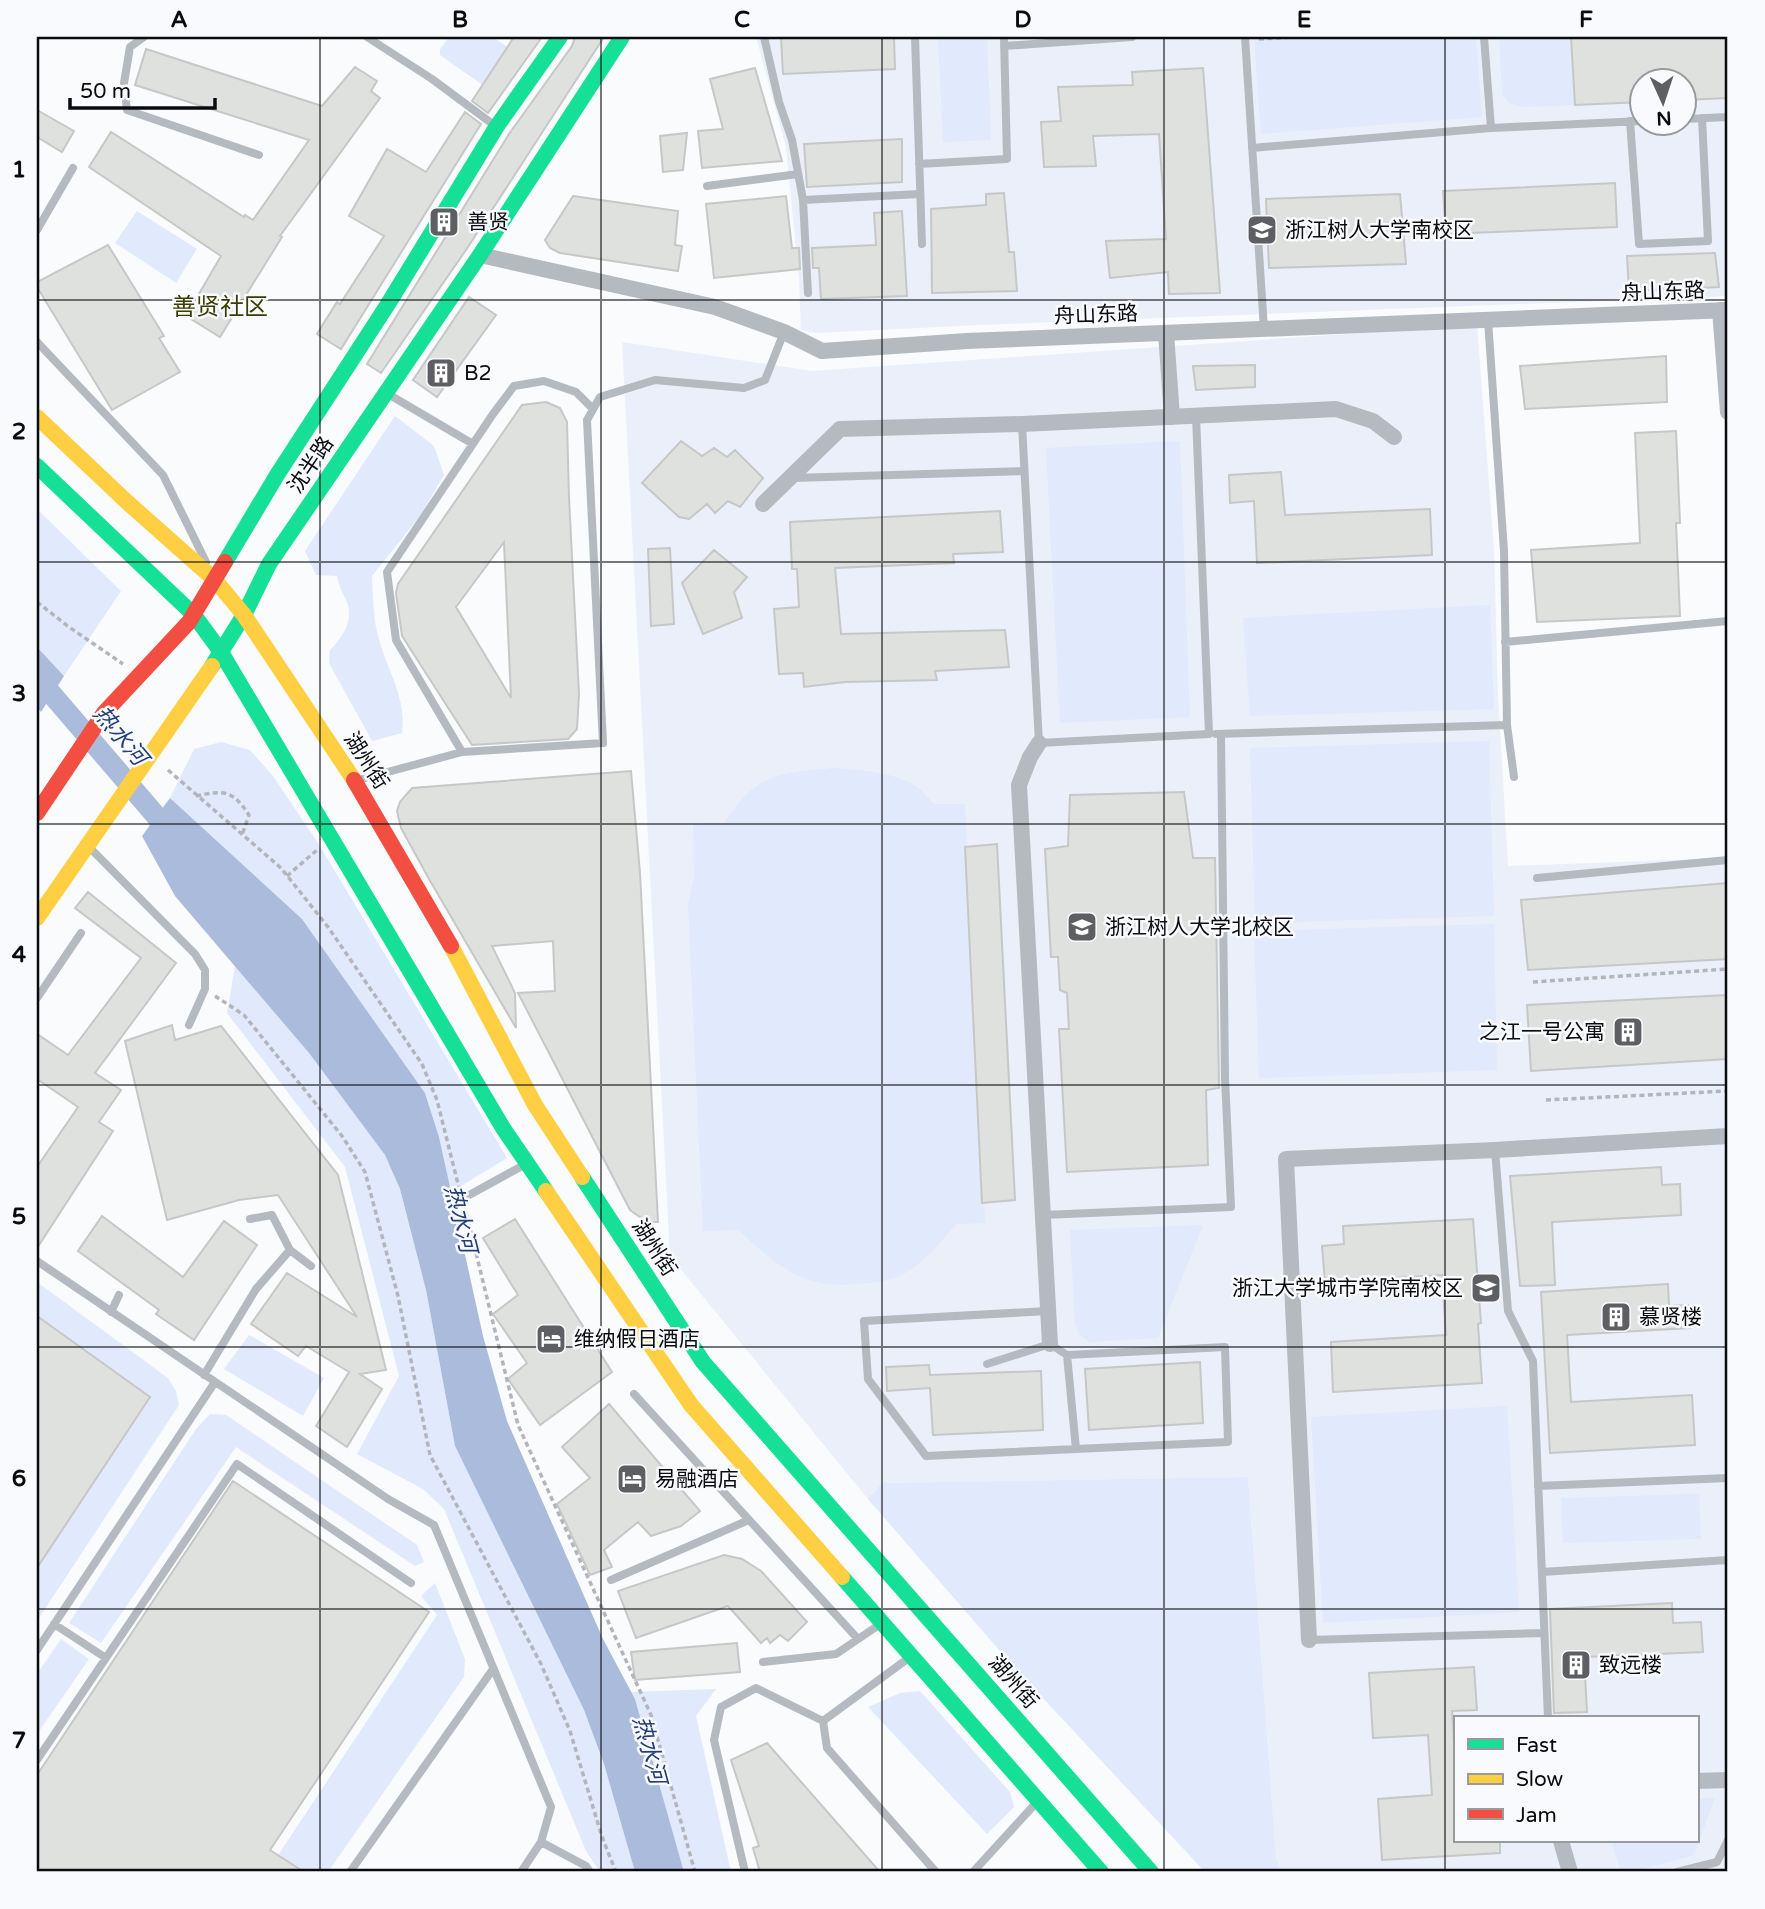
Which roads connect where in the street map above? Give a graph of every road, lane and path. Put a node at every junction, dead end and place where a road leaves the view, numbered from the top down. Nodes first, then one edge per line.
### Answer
1 (145, 37) edge
2 (367, 37) edge
3 (560, 37) edge
4 (622, 37) edge
5 (764, 37) edge
6 (915, 37) edge
7 (1132, 37) edge
8 (1295, 37) edge
9 (1484, 37) edge
10 (1245, 38) edge
11 (1004, 41) edge
12 (1728, 117) edge
13 (1698, 118) edge
14 (1702, 118) junction
15 (1628, 121) edge
16 (497, 126) junction
17 (1491, 128) junction
18 (1631, 136) edge
19 (1252, 148) junction
20 (259, 155) dead end
21 (919, 164) junction
22 (73, 168) dead end
23 (798, 174) junction
24 (707, 186) dead end
25 (920, 194) junction
26 (803, 200) junction
27 (37, 230) edge
28 (922, 243) dead end
29 (481, 255) junction
30 (808, 293) dead end
31 (1724, 310) edge
32 (1488, 320) junction
33 (1264, 329) junction
34 (784, 332) junction
35 (1166, 333) junction
36 (37, 342) edge
37 (386, 393) junction
38 (593, 409) junction
39 (1728, 412) edge
40 (1196, 416) junction
41 (37, 417) edge
42 (1172, 417) junction
43 (1022, 424) junction
44 (1394, 437) dead end
45 (473, 444) junction
46 (37, 466) edge
47 (1024, 471) junction
48 (789, 478) junction
49 (762, 504) dead end
50 (215, 580) junction
51 (37, 602) edge
52 (194, 614) junction
53 (244, 615) junction
54 (1728, 621) edge
55 (1505, 642) junction
56 (221, 652) junction
57 (139, 675) junction
58 (1507, 725) junction
59 (1209, 734) junction
60 (1221, 734) junction
61 (1038, 743) junction
62 (462, 752) junction
63 (148, 758) junction
64 (1514, 778) dead end
65 (355, 781) junction
66 (196, 796) junction
67 (37, 813) edge
68 (242, 835) junction
69 (330, 838) junction
70 (87, 846) junction
71 (1728, 860) edge
72 (287, 876) junction
73 (1537, 878) dead end
74 (37, 918) edge
75 (81, 933) dead end
76 (1728, 969) edge
77 (1533, 982) dead end
78 (205, 989) junction
79 (37, 998) edge
80 (190, 1025) dead end
81 (1728, 1091) edge
82 (1546, 1100) dead end
83 (1728, 1136) edge
84 (1495, 1150) junction
85 (527, 1164) junction
86 (462, 1199) junction
87 (1043, 1215) junction
88 (250, 1219) dead end
89 (290, 1250) junction
90 (37, 1261) edge
91 (311, 1266) dead end
92 (119, 1295) dead end
93 (111, 1311) junction
94 (1048, 1311) junction
95 (1050, 1344) junction
96 (1067, 1355) junction
97 (987, 1364) dead end
98 (204, 1375) junction
99 (215, 1382) junction
100 (634, 1394) dead end
101 (1076, 1448) junction
102 (1728, 1478) edge
103 (1538, 1486) junction
104 (749, 1520) junction
105 (1728, 1560) edge
106 (1542, 1572) junction
107 (611, 1580) dead end
108 (411, 1583) dead end
109 (882, 1623) junction
110 (54, 1624) junction
111 (1544, 1633) junction
112 (858, 1639) junction
113 (1309, 1640) joint
114 (37, 1650) edge
115 (911, 1656) junction
116 (106, 1658) junction
117 (763, 1661) dead end
118 (492, 1669) junction
119 (1548, 1716) edge
120 (823, 1721) junction
121 (37, 1760) edge
122 (1728, 1780) edge
123 (1698, 1781) edge
124 (1038, 1801) junction
125 (1728, 1840) edge
126 (541, 1842) junction
127 (1560, 1842) edge
128 (1717, 1862) junction
129 (350, 1872) edge
130 (521, 1872) edge
131 (590, 1872) edge
132 (616, 1872) edge
133 (695, 1872) edge
134 (745, 1872) edge
135 (936, 1872) edge
136 (973, 1872) edge
137 (1101, 1872) edge
138 (1152, 1872) edge
139 (1570, 1872) edge
140 (1677, 1872) edge
141 (1718, 1872) edge

1 - 20 lane
2 - 16 lane
3 - 16 main road, 沈半路
4 - 29 main road, 沈半路
5 - 23 lane
6 - 21 lane
7 - 11 lane
8 - 10 path
9 - 17 lane
10 - 19 lane
11 - 21 lane
12 - 14 lane
13 - 14 lane
14 - 18 lane
15 - 17 lane
16 - 50 main road, 沈半路
17 - 19 lane
19 - 33 lane
21 - 25 lane
22 - 27 lane
23 - 24 lane
23 - 26 lane
25 - 26 lane
25 - 28 lane
26 - 30 lane
29 - 34 street, 舟山东路
29 - 37 main road, 沈半路
31 - 32 street, 舟山东路
31 - 39 street
32 - 33 street, 舟山东路
32 - 55 lane
33 - 35 street, 舟山东路
34 - 35 street, 舟山东路
34 - 38 lane
35 - 42 street
36 - 50 lane
37 - 45 lane
37 - 53 main road, 沈半路
38 - 45 lane
38 - 62 lane
40 - 42 street
40 - 44 street
40 - 59 lane
41 - 50 main road, 湖州街
42 - 43 street
43 - 47 lane
43 - 48 street
45 - 62 lane
46 - 52 main road
47 - 48 lane
47 - 61 lane
48 - 49 street
50 - 52 main road, 沈半路
50 - 53 main road, 湖州街
51 - 57 path
52 - 56 main road
52 - 57 main road, 沈半路
53 - 56 main road, 沈半路
53 - 65 main road, 湖州街
54 - 55 lane
55 - 58 lane
56 - 63 main road, 沈半路
56 - 69 main road
57 - 67 main road, 沈半路
58 - 60 lane
58 - 64 lane
59 - 60 lane
59 - 61 lane
60 - 87 lane
61 - 87 street
62 - 65 lane
63 - 66 path
63 - 70 main road, 沈半路
65 - 138 main road, 湖州街
66 - 68 path
66 - 68 path
68 - 72 path
69 - 72 path
69 - 85 main road
70 - 74 main road, 沈半路
70 - 78 lane
71 - 73 lane
72 - 86 path
75 - 79 lane
76 - 77 path
78 - 80 lane
78 - 132 path
81 - 82 path
83 - 84 street
84 - 103 lane
84 - 113 street
85 - 86 lane
85 - 109 main road
86 - 133 path
87 - 94 street
88 - 89 lane
89 - 91 lane
89 - 98 lane
90 - 93 lane
92 - 93 lane
93 - 98 lane
94 - 95 street
94 - 101 lane
95 - 96 lane
95 - 97 lane
96 - 101 lane
96 - 101 lane
98 - 99 lane
99 - 110 lane
99 - 118 lane
100 - 104 lane
102 - 103 lane
103 - 106 lane
104 - 107 lane
104 - 112 lane
105 - 106 lane
106 - 111 lane
108 - 116 lane
109 - 112 lane
109 - 115 main road
110 - 114 lane
110 - 116 lane
111 - 113 lane
111 - 119 lane
112 - 117 lane
115 - 120 lane
115 - 124 main road
116 - 121 lane
118 - 126 lane
118 - 129 lane
120 - 134 lane
120 - 135 lane
122 - 123 street
124 - 136 lane
124 - 137 main road
125 - 128 lane
126 - 130 lane
126 - 131 lane
127 - 139 street
128 - 140 lane
128 - 141 lane

